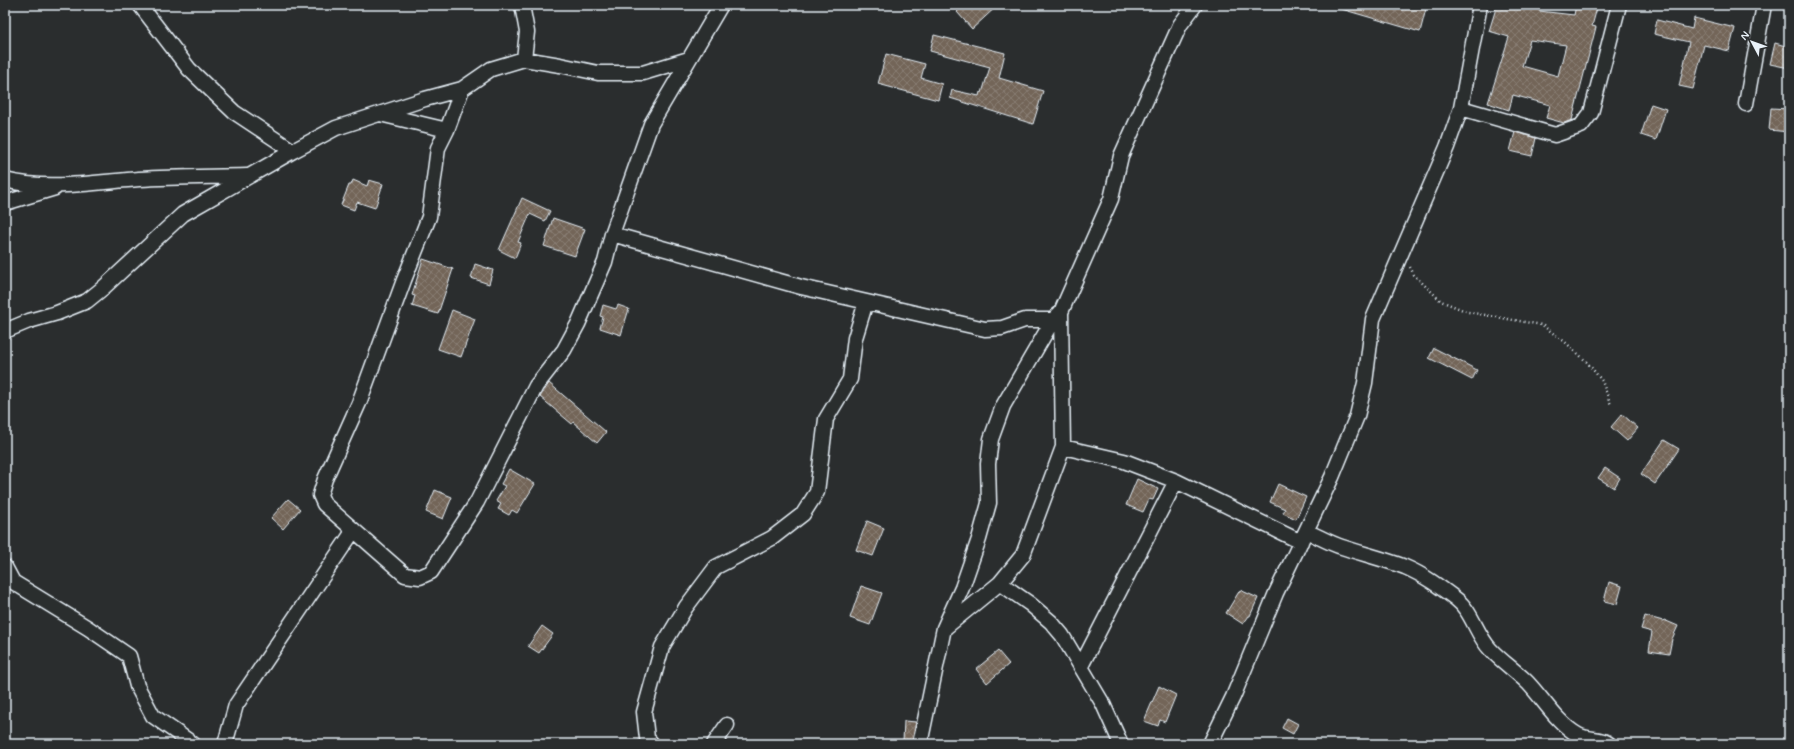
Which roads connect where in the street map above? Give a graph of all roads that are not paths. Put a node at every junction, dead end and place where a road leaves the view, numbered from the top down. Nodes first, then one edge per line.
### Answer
1 (140, 5) edge
2 (522, 5) edge
3 (720, 5) edge
4 (1195, 5) edge
5 (1480, 5) edge
6 (1619, 5) edge
7 (1764, 5) edge
8 (524, 59) junction
9 (689, 59) junction
10 (462, 89) junction
11 (1746, 104) dead end
12 (1461, 108) junction
13 (379, 114) junction
14 (447, 130) junction
15 (293, 151) junction
16 (249, 175) junction
17 (5, 180) edge
18 (68, 184) junction
19 (5, 203) edge
20 (612, 234) junction
21 (866, 302) junction
22 (1057, 316) junction
23 (5, 332) edge
24 (1063, 447) junction
25 (1176, 481) junction
26 (354, 530) junction
27 (1303, 536) junction
28 (5, 567) edge
29 (1000, 583) junction
30 (944, 628) junction
31 (1081, 666) junction
32 (727, 725) dead end
33 (192, 744) edge
34 (225, 744) edge
35 (652, 744) edge
36 (714, 744) edge
37 (920, 744) edge
38 (1121, 744) edge
39 (1210, 744) edge
40 (1609, 744) edge

1 - 15 street
2 - 8 street
3 - 9 street
4 - 22 street
5 - 12 street
6 - 12 street
7 - 11 street
8 - 9 street
8 - 10 street
9 - 20 street
10 - 13 street
10 - 14 street
12 - 27 street
13 - 14 street
13 - 15 street
14 - 26 street
15 - 16 street
16 - 18 street
16 - 23 street
17 - 18 street
18 - 19 street
20 - 21 street
20 - 26 street
21 - 22 street
21 - 35 street
22 - 24 street
22 - 30 street
24 - 25 street
24 - 29 street
25 - 27 street
25 - 31 street
26 - 34 street
27 - 39 street
27 - 40 street
28 - 33 street
29 - 30 street
29 - 31 street
30 - 37 street
31 - 38 street
32 - 36 street

